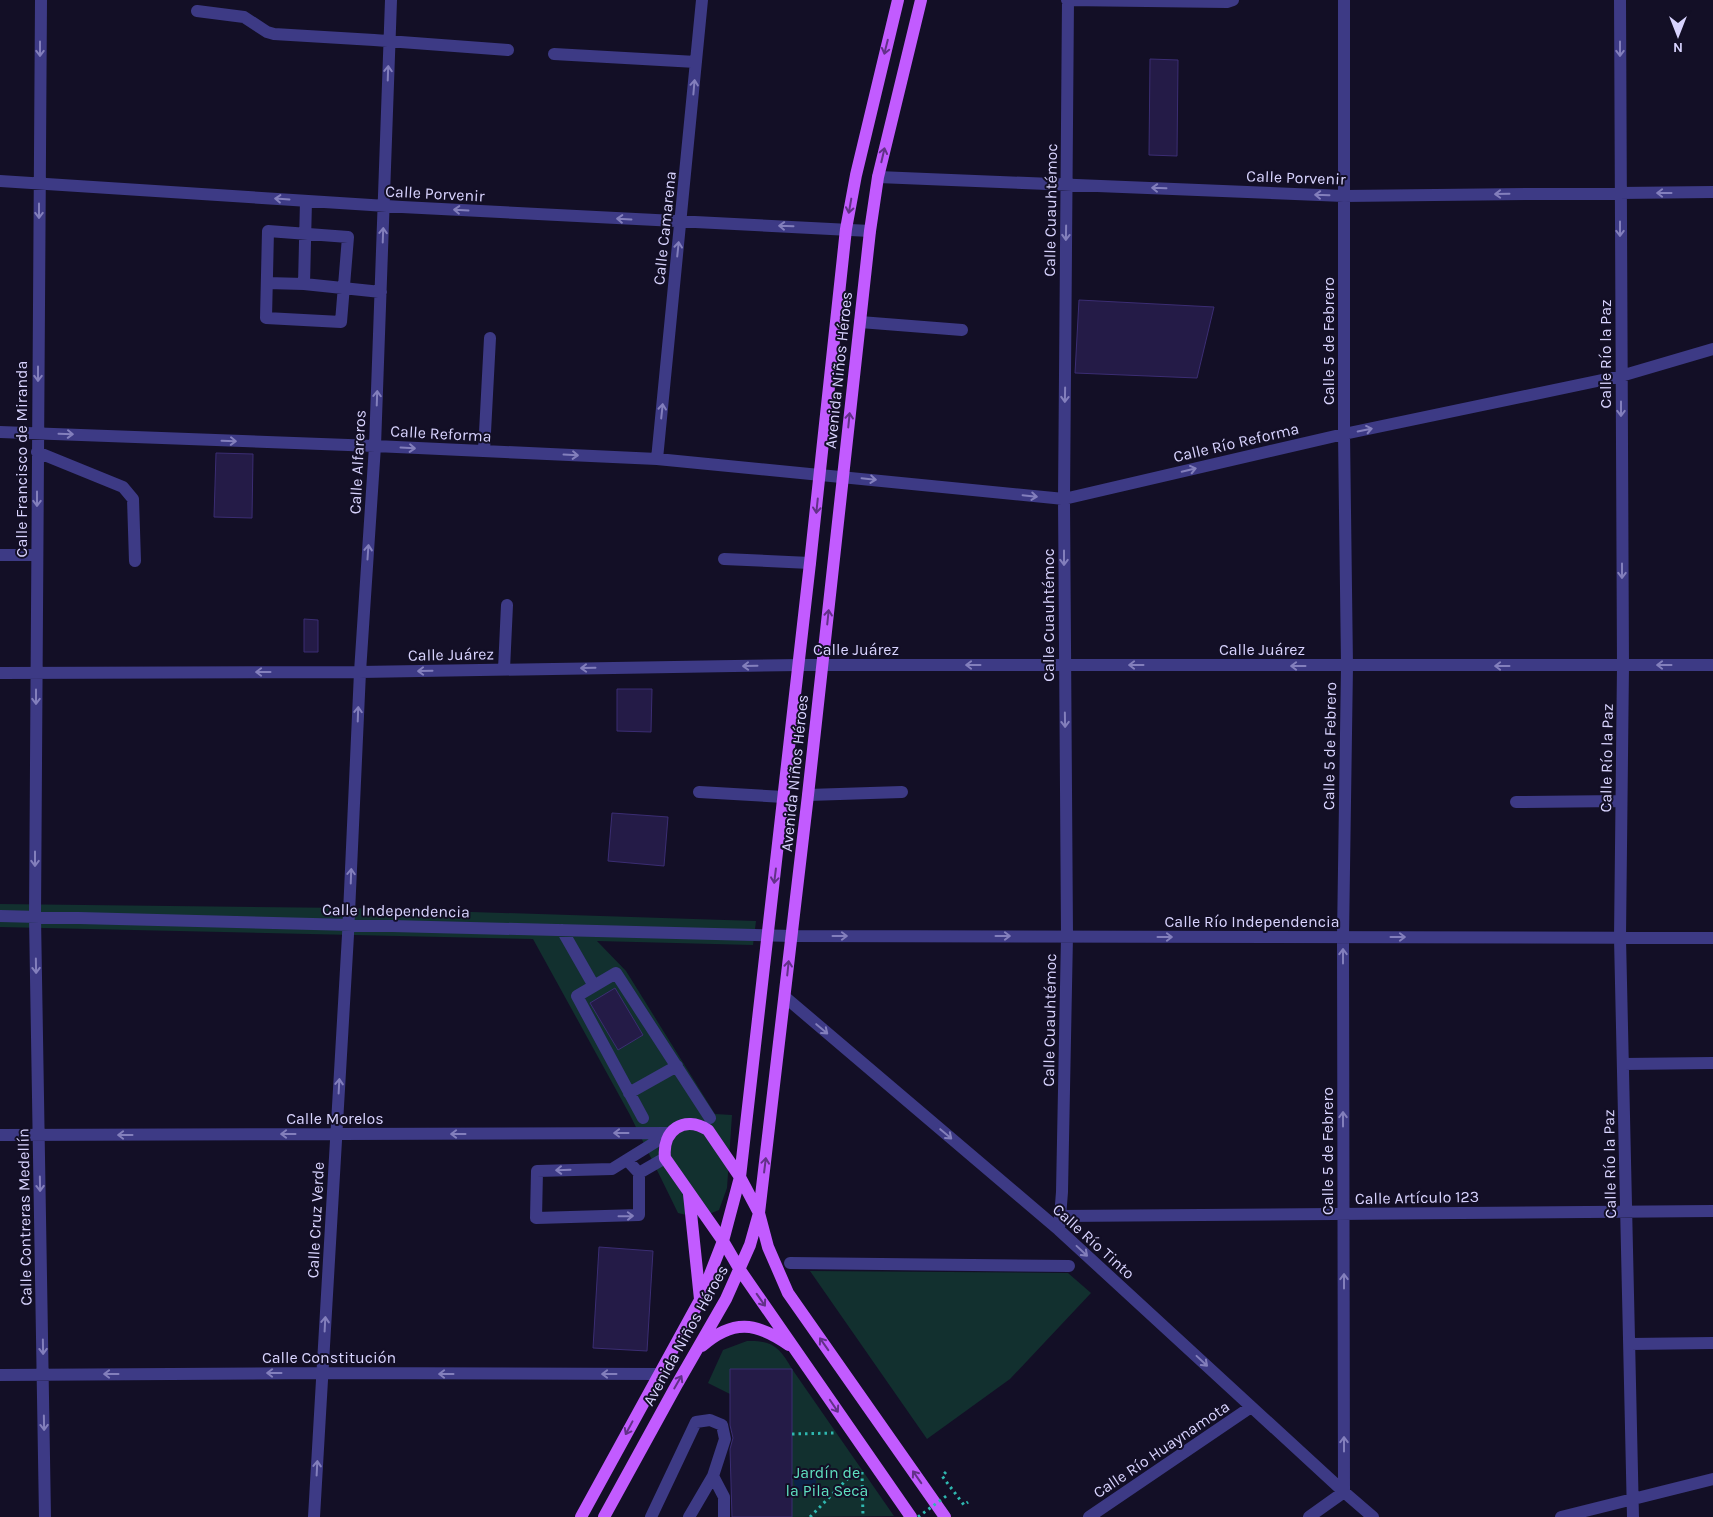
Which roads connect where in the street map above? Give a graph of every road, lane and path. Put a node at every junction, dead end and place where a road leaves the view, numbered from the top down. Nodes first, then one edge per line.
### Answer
1 (40, 0) edge
2 (391, 0) edge
3 (702, 0) edge
4 (898, 0) edge
5 (921, 0) edge
6 (1068, 0) edge
7 (1233, 0) edge
8 (1344, 0) edge
9 (1620, 0) edge
10 (197, 11) dead end
11 (390, 42) junction
12 (508, 50) dead end
13 (554, 54) dead end
14 (696, 62) junction
15 (878, 177) junction
16 (0, 182) edge
17 (39, 183) junction
18 (1067, 184) junction
19 (1713, 192) edge
20 (1620, 193) junction
21 (1344, 196) junction
22 (306, 201) junction
23 (384, 206) junction
24 (681, 222) junction
25 (846, 229) junction
26 (870, 230) junction
27 (305, 234) junction
28 (267, 283) junction
29 (304, 284) junction
30 (344, 288) junction
31 (381, 292) junction
32 (860, 322) junction
33 (962, 330) dead end
34 (490, 338) dead end
35 (1713, 349) edge
36 (1621, 376) junction
37 (0, 432) edge
38 (37, 433) junction
39 (1344, 434) junction
40 (375, 446) junction
41 (484, 451) junction
42 (37, 452) junction
43 (657, 459) junction
44 (820, 474) junction
45 (843, 477) junction
46 (1064, 499) junction
47 (0, 555) edge
48 (37, 555) junction
49 (724, 559) dead end
50 (135, 561) dead end
51 (810, 563) junction
52 (507, 605) dead end
53 (1064, 664) junction
54 (799, 665) junction
55 (822, 665) junction
56 (1713, 665) edge
57 (1347, 666) junction
58 (1623, 666) junction
59 (504, 669) junction
60 (0, 672) edge
61 (36, 672) junction
62 (360, 672) junction
63 (699, 792) dead end
64 (902, 792) dead end
65 (808, 794) junction
66 (784, 797) junction
67 (1621, 801) junction
68 (1516, 802) dead end
69 (0, 916) edge
70 (35, 917) junction
71 (349, 925) junction
72 (562, 930) junction
73 (768, 935) junction
74 (792, 936) junction
75 (1067, 936) junction
76 (1343, 937) junction
77 (1620, 938) junction
78 (1713, 938) edge
79 (594, 986) junction
80 (784, 997) junction
81 (1713, 1062) edge
82 (1623, 1064) junction
83 (676, 1066) junction
84 (629, 1093) junction
85 (643, 1118) dead end
86 (710, 1118) dead end
87 (337, 1134) junction
88 (670, 1134) junction
89 (39, 1135) junction
90 (0, 1136) edge
91 (665, 1158) junction
92 (627, 1160) junction
93 (639, 1173) junction
94 (740, 1177) junction
95 (688, 1192) junction
96 (1626, 1211) junction
97 (1713, 1211) edge
98 (759, 1213) junction
99 (1344, 1214) junction
100 (1060, 1216) junction
101 (1059, 1230) junction
102 (723, 1241) junction
103 (790, 1263) dead end
104 (1069, 1266) dead end
105 (740, 1270) junction
106 (700, 1300) junction
107 (1713, 1343) edge
108 (1630, 1344) junction
109 (696, 1351) junction
110 (797, 1351) junction
111 (322, 1373) junction
112 (658, 1374) junction
113 (0, 1375) edge
114 (43, 1375) junction
115 (1251, 1407) junction
116 (840, 1433) dead end
117 (792, 1434) dead end
118 (946, 1472) dead end
119 (713, 1476) junction
120 (1713, 1479) edge
121 (953, 1491) junction
122 (1344, 1492) junction
123 (1633, 1499) junction
124 (968, 1502) dead end
125 (45, 1517) edge
126 (314, 1517) edge
127 (581, 1517) edge
128 (604, 1517) edge
129 (651, 1517) edge
130 (689, 1517) edge
131 (724, 1517) edge
132 (810, 1517) edge
133 (863, 1517) edge
134 (911, 1517) edge
135 (918, 1517) edge
136 (945, 1517) edge
137 (1089, 1517) edge
138 (1309, 1517) edge
139 (1373, 1517) edge
140 (1561, 1517) edge
141 (1633, 1517) edge

1 -> 17 street, Calle Francisco de Miranda
2 - 11 street, Calle Alfareros
3 - 14 street, Calle Camarena
4 -> 25 main road, Avenida Niños Héroes
15 -> 5 main road, Avenida Niños Héroes
6 - 7 street
6 - 18 street, Calle Cuauhtémoc
8 - 21 street, Calle 5 de Febrero
9 -> 20 street, Calle Río la Paz
10 - 11 street
11 - 12 street
23 -> 11 street, Calle Alfareros
13 - 14 street
24 -> 14 street, Calle Camarena
15 - 18 street, Calle Porvenir
15 - 26 main road, Avenida Niños Héroes
16 - 17 street, Calle Porvenir
22 -> 17 street, Calle Porvenir
17 -> 38 street, Calle Francisco de Miranda
21 -> 18 street, Calle Porvenir
18 -> 46 street, Calle Cuauhtémoc
19 -> 20 street, Calle Porvenir
20 -> 21 street, Calle Porvenir
20 -> 36 street, Calle Río la Paz
21 - 39 street, Calle 5 de Febrero
22 - 23 street, Calle Porvenir
22 - 27 street
24 -> 23 street, Calle Porvenir
31 -> 23 street, Calle Alfareros
25 -> 24 street, Calle Porvenir
43 -> 24 street, Calle Camarena
25 - 26 street, Calle Porvenir
25 - 44 main road, Avenida Niños Héroes
26 - 32 main road, Avenida Niños Héroes
27 - 28 street
27 - 29 street
27 - 30 street
28 - 29 street
28 - 30 street
29 - 30 street
30 - 31 street
40 -> 31 street, Calle Alfareros
32 - 33 street
45 -> 32 main road, Avenida Niños Héroes
34 - 41 street
35 - 36 street, Calle Río Reforma
39 -> 36 street, Calle Río Reforma
36 -> 58 street, Calle Río la Paz
37 - 38 street, Calle Reforma
38 -> 40 street, Calle Reforma
38 - 42 street, Calle Francisco de Miranda
46 -> 39 street, Calle Río Reforma
39 - 57 street, Calle 5 de Febrero
40 -> 41 street, Calle Reforma
62 -> 40 street, Calle Alfareros
41 -> 43 street, Calle Reforma
42 -> 48 street, Calle Francisco de Miranda
42 - 50 street
43 - 44 street, Calle Reforma
44 - 45 street, Calle Río Reforma
44 -> 51 main road, Avenida Niños Héroes
45 -> 46 street, Calle Río Reforma
55 -> 45 main road, Avenida Niños Héroes
46 -> 53 street, Calle Cuauhtémoc
47 - 48 street
48 - 61 street, Calle Francisco de Miranda
49 - 51 street
51 - 54 main road, Avenida Niños Héroes
52 - 59 street
53 -> 55 street, Calle Juárez
57 -> 53 street, Calle Juárez
53 -> 75 street, Calle Cuauhtémoc
54 - 55 street, Calle Juárez
54 -> 59 street, Calle Juárez
54 - 66 main road, Avenida Niños Héroes
55 - 65 main road, Avenida Niños Héroes
56 -> 58 street, Calle Juárez
58 -> 57 street, Calle Juárez
57 - 76 street, Calle 5 de Febrero
58 - 67 street, Calle Río la Paz
59 -> 62 street, Calle Juárez
60 - 61 street, Calle Juárez
62 -> 61 street, Calle Juárez
61 -> 70 street, Calle Francisco de Miranda
71 -> 62 street, Calle Alfareros
63 - 66 street
64 - 65 street
65 - 74 main road, Avenida Niños Héroes
66 -> 73 main road, Avenida Niños Héroes
67 - 68 street
67 - 77 street, Calle Río la Paz
69 - 70 street, Calle Independencia
70 - 71 street, Calle Independencia
70 -> 89 street, Calle Contreras Medellín
71 - 72 street, Calle Independencia
87 -> 71 street, Calle Cruz Verde
72 - 73 street, Calle Independencia
72 - 79 street
73 - 74 street, Calle Independencia
73 - 94 main road, Avenida Niños Héroes
74 -> 75 street, Calle Río Independencia
80 -> 74 main road, Avenida Niños Héroes
75 -> 76 street, Calle Río Independencia
75 - 100 street, Calle Cuauhtémoc
76 -> 77 street, Calle Río Independencia
99 -> 76 street, Calle 5 de Febrero
77 - 78 street, Calle Río Independencia
77 - 82 street, Calle Río la Paz
79 - 83 street
79 - 84 street
98 -> 80 main road, Avenida Niños Héroes
80 -> 101 street, Calle Río Tinto
81 - 82 street
82 - 96 street, Calle Río la Paz
83 - 84 street
83 - 86 street
84 - 85 street
88 -> 87 street, Calle Morelos
87 -> 89 street, Calle Morelos
111 -> 87 street, Calle Cruz Verde
88 - 91 main road
88 - 92 street
88 - 94 main road
89 - 90 street, Calle Morelos
89 -> 114 street, Calle Contreras Medellín
91 - 93 street
91 - 95 main road
92 - 93 street
92 -> 93 street
94 - 98 main road
94 - 102 main road, Avenida Niños Héroes
95 - 102 main road
95 - 106 main road
96 - 97 street, Calle Artículo 123
96 - 99 street, Calle Artículo 123
96 - 108 street, Calle Río la Paz
98 - 105 main road, Avenida Niños Héroes
136 -> 98 main road
99 - 100 street, Calle Artículo 123
122 -> 99 street, Calle 5 de Febrero
100 - 101 street, Calle Cuauhtémoc
101 -> 115 street, Calle Río Tinto
102 - 105 main road
102 - 106 main road, Avenida Niños Héroes
103 - 104 street
105 - 109 main road, Avenida Niños Héroes
105 -> 110 main road
106 - 112 main road, Avenida Niños Héroes
107 - 108 street
108 - 123 street, Calle Río la Paz
109 - 110 main road
128 -> 109 main road, Avenida Niños Héroes
110 -> 134 main road
112 -> 111 street, Calle Constitución
111 -> 114 street, Calle Constitución
126 -> 111 street, Calle Cruz Verde
112 -> 127 main road, Avenida Niños Héroes
113 - 114 street, Calle Constitución
114 -> 125 street, Calle Contreras Medellín
115 - 122 street, Calle Río Tinto
115 - 137 street, Calle Río Huaynamota
116 - 117 path
118 - 121 path
119 - 129 street
119 - 130 street
119 - 131 street
120 - 123 street
121 - 124 path
121 - 135 path, bridge
122 - 138 street
122 - 139 street, Calle Río Tinto
123 - 140 street
123 - 141 street, Calle Río la Paz
132 - 133 path

